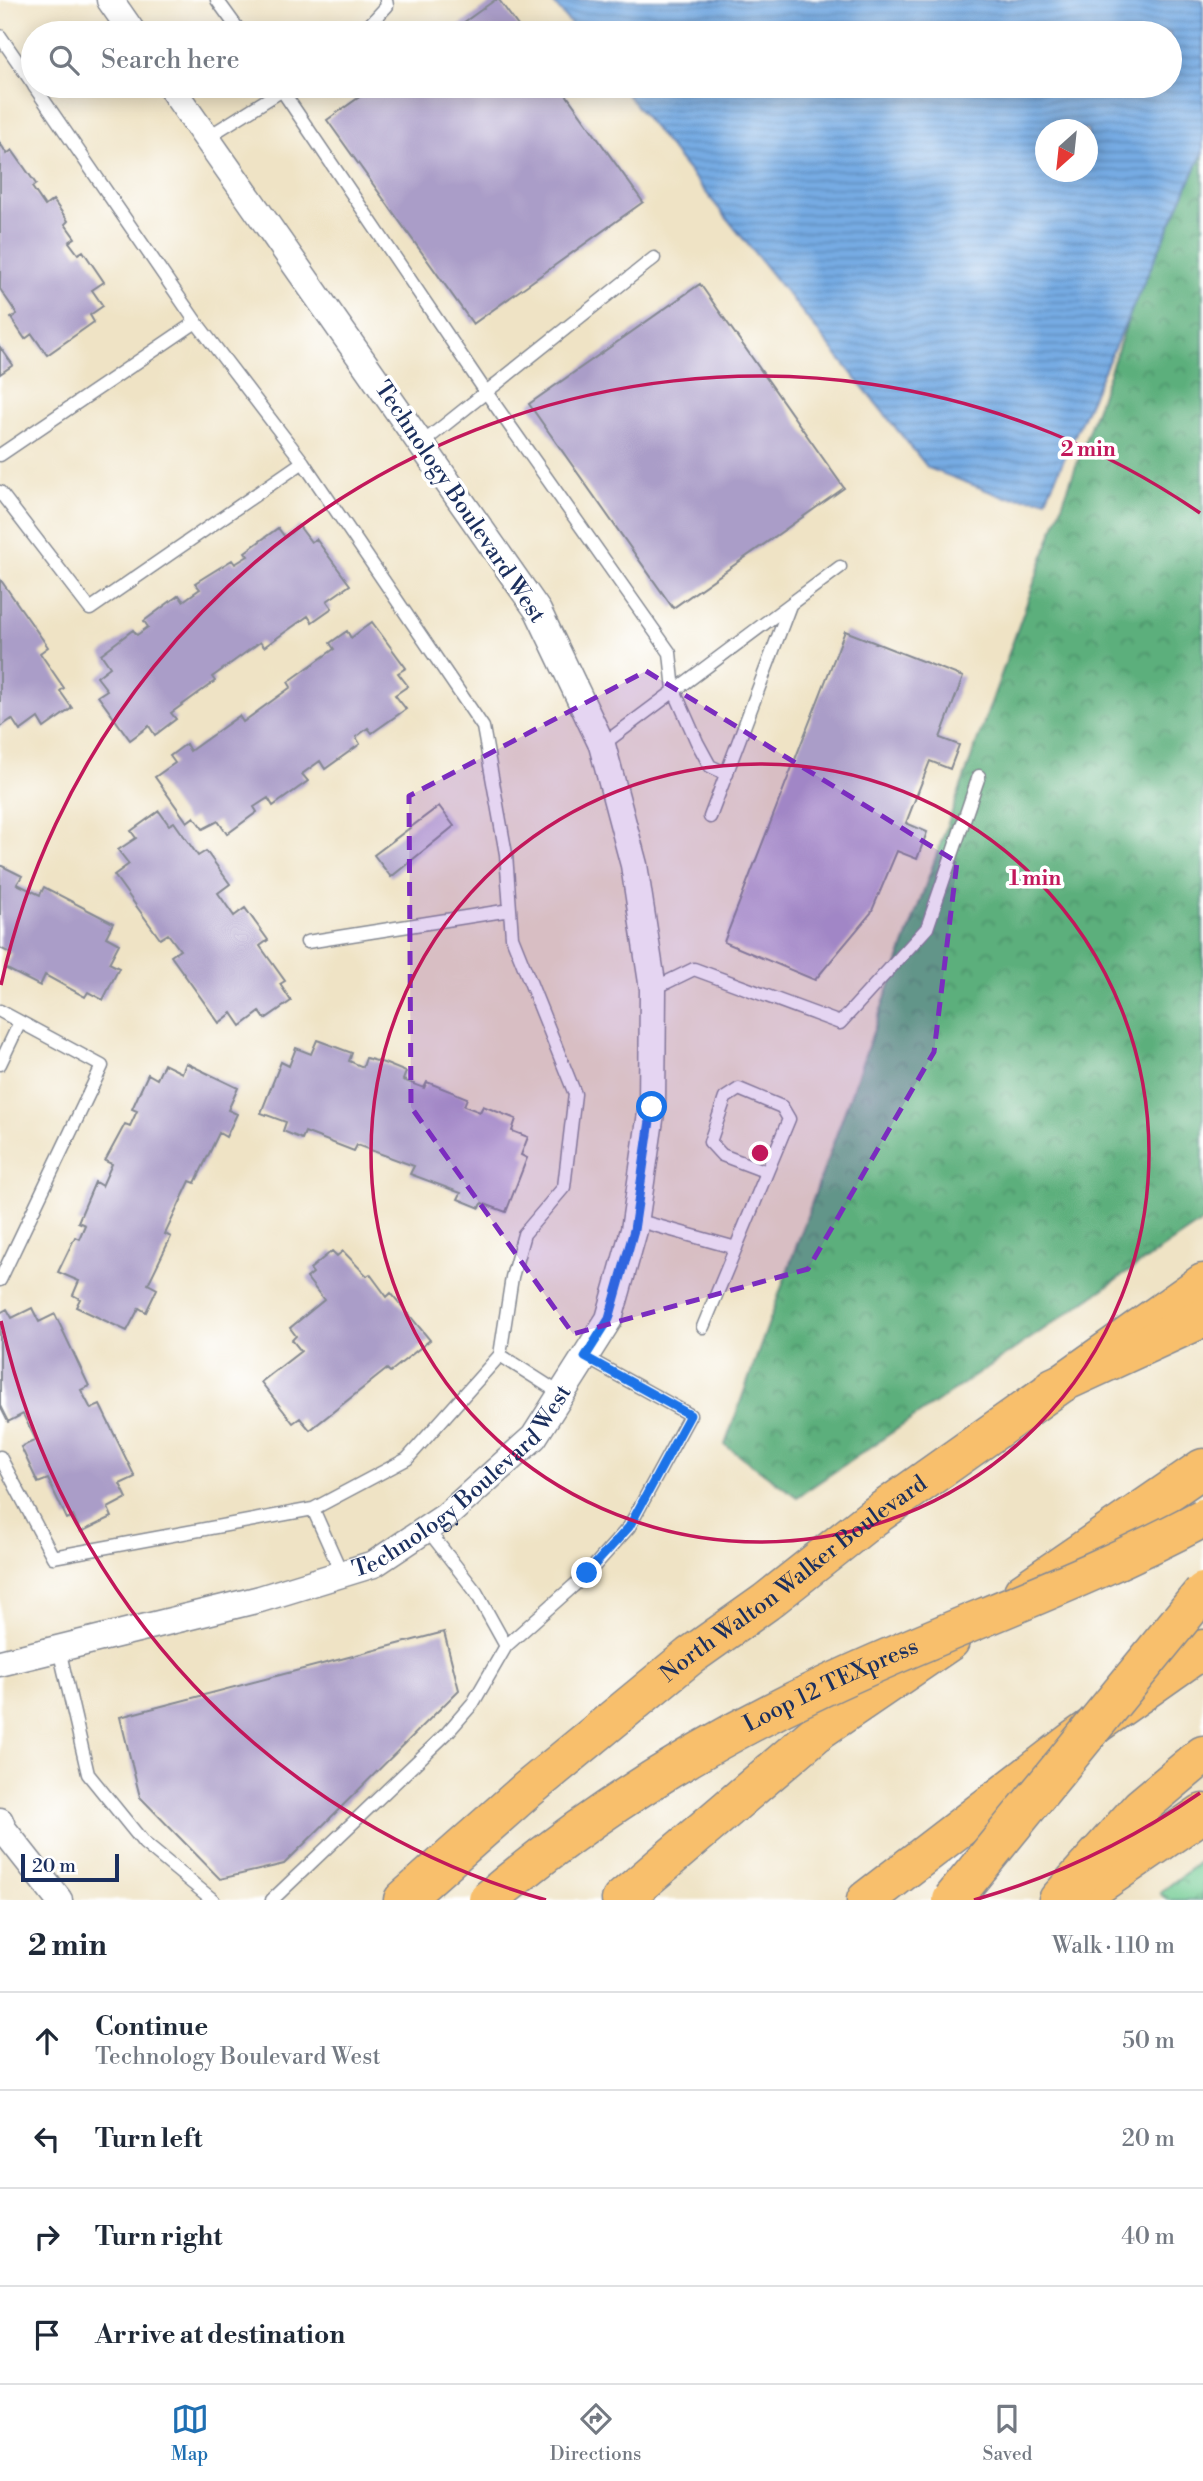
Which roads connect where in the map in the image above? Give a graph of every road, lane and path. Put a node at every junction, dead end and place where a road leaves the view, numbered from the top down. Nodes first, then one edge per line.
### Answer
1 (110, 0) edge
2 (217, 0) edge
3 (386, 0) edge
4 (125, 21) edge
5 (232, 21) edge
6 (373, 21) edge
7 (0, 36) edge
8 (21, 66) edge
9 (43, 98) edge
10 (178, 98) edge
11 (266, 98) edge
12 (290, 98) edge
13 (206, 138) junction
14 (654, 258) dead end
15 (196, 322) junction
16 (486, 392) junction
17 (421, 444) junction
18 (0, 455) edge
19 (303, 462) junction
20 (0, 492) edge
21 (840, 566) dead end
22 (790, 605) junction
23 (674, 690) junction
24 (602, 745) junction
25 (727, 774) junction
26 (979, 776) dead end
27 (710, 817) dead end
28 (510, 909) junction
29 (307, 942) dead end
30 (653, 989) junction
31 (0, 1011) edge
32 (20, 1021) junction
33 (0, 1064) edge
34 (767, 1172) junction
35 (636, 1220) junction
36 (736, 1248) junction
37 (0, 1280) edge
38 (1203, 1283) edge
39 (1203, 1318) edge
40 (703, 1327) dead end
41 (500, 1355) junction
42 (585, 1357) junction
43 (1053, 1387) junction
44 (561, 1394) junction
45 (0, 1457) edge
46 (1203, 1468) edge
47 (313, 1509) junction
48 (1203, 1518) edge
49 (427, 1529) junction
50 (342, 1574) junction
51 (1203, 1592) edge
52 (506, 1646) junction
53 (59, 1649) junction
54 (1203, 1649) edge
55 (0, 1663) edge
56 (1203, 1755) edge
57 (1203, 1813) edge
58 (0, 1821) edge
59 (8, 1849) edge
60 (59, 1900) edge
61 (213, 1900) edge
62 (272, 1900) edge
63 (403, 1900) edge
64 (488, 1900) edge
65 (621, 1900) edge
66 (866, 1900) edge
67 (952, 1900) edge
68 (1058, 1900) edge
69 (1076, 1900) edge

1 - 4 street
2 - 5 lane
3 - 6 lane
7 - 8 lane
9 - 15 lane
10 - 13 street, Technology Boulevard West
11 - 13 lane
12 - 16 lane
13 - 17 street, Technology Boulevard West
14 - 16 lane
15 - 18 lane
15 - 19 lane
16 - 17 lane
16 - 23 lane
17 - 24 street, Technology Boulevard West
19 - 20 lane
19 - 28 lane
21 - 22 lane
22 - 23 lane
22 - 25 lane
23 - 24 lane
23 - 25 lane
24 - 30 street, Technology Boulevard West
25 - 27 lane
26 - 30 lane
28 - 29 lane
28 - 41 lane
30 - 35 street, Technology Boulevard West
31 - 32 lane
32 - 33 lane
32 - 37 lane
34 - 34 lane
34 - 36 lane
35 - 36 lane
35 - 42 street, Technology Boulevard West
36 - 40 lane
38 - 43 main road, North Walton Walker Boulevard
39 - 43 main road
41 - 44 lane
41 - 47 lane
42 - 44 street, Technology Boulevard West
42 - 52 lane
43 - 63 main road, North Walton Walker Boulevard
44 - 49 street, Technology Boulevard West
45 - 47 lane
46 - 65 main road
47 - 50 lane
48 - 64 main road, Loop 12 TEXpress, bridge
49 - 50 street, Technology Boulevard West
49 - 52 lane
50 - 53 street, Technology Boulevard West
51 - 67 main road, bridge
52 - 62 lane
53 - 55 street, Technology Boulevard West
53 - 61 lane
54 - 66 main road
56 - 68 main road
57 - 69 main road
58 - 59 street
59 - 60 street

